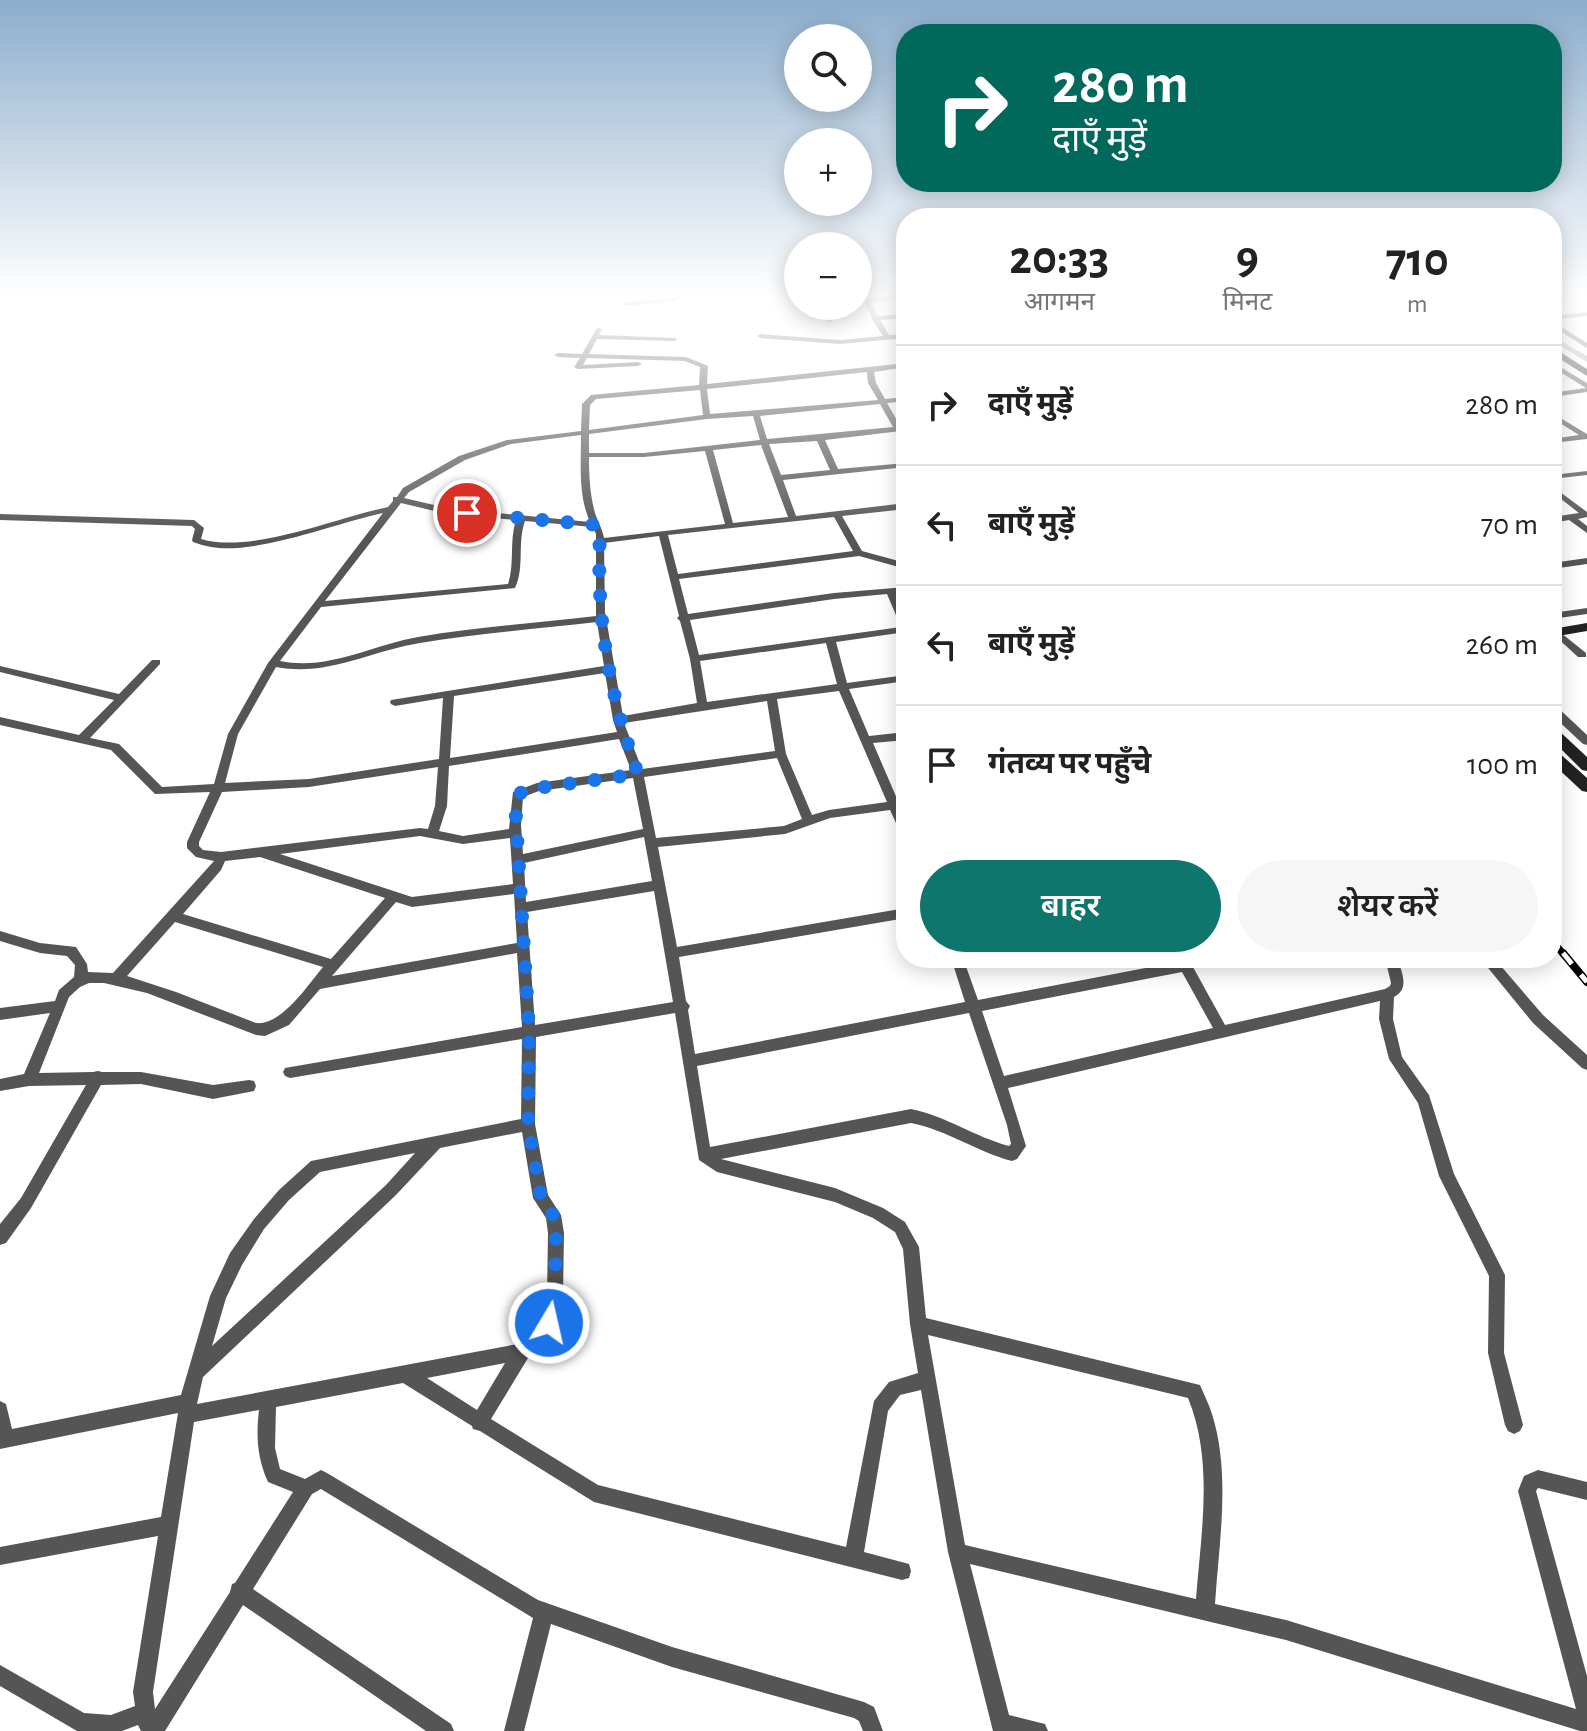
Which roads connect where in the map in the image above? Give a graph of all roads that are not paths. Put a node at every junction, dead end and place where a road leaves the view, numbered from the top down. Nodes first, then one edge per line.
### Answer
1 (704, 374) edge
2 (833, 374) edge
3 (872, 374) edge
4 (1566, 374) edge
5 (703, 387) junction
6 (1587, 388) edge
7 (1563, 393) edge
8 (896, 400) edge
9 (883, 401) junction
10 (756, 414) junction
11 (707, 417) junction
12 (896, 419) edge
13 (1562, 421) edge
14 (896, 429) edge
15 (587, 432) junction
16 (1587, 437) edge
17 (820, 438) junction
18 (1562, 440) edge
19 (764, 442) junction
20 (708, 448) junction
21 (586, 455) junction
22 (896, 466) edge
23 (835, 472) junction
24 (1587, 473) edge
25 (1562, 476) edge
26 (778, 478) junction
27 (1562, 496) edge
28 (396, 499) junction
29 (896, 507) edge
30 (388, 510) junction
31 (1586, 515) edge
32 (838, 516) junction
33 (0, 517) edge
34 (1571, 517) junction
35 (1562, 518) edge
36 (521, 519) junction
37 (793, 519) junction
38 (597, 525) junction
39 (730, 526) junction
40 (1587, 530) edge
41 (663, 533) junction
42 (600, 541) junction
43 (859, 553) junction
44 (1587, 561) edge
45 (896, 563) edge
46 (1562, 565) edge
47 (674, 577) junction
48 (896, 591) edge
49 (891, 592) junction
50 (896, 604) edge
51 (316, 605) junction
52 (1587, 611) edge
53 (1562, 615) edge
54 (601, 618) junction
55 (682, 618) junction
56 (1587, 627) edge
57 (896, 630) edge
58 (1562, 631) edge
59 (1562, 638) edge
60 (830, 640) junction
61 (1585, 656) edge
62 (695, 659) junction
63 (156, 662) dead end
64 (273, 663) junction
65 (0, 669) edge
66 (609, 669) junction
67 (896, 679) edge
68 (843, 687) junction
69 (449, 693) junction
70 (771, 696) junction
71 (122, 698) junction
72 (395, 702) dead end
73 (703, 706) junction
74 (1562, 718) edge
75 (618, 720) junction
76 (0, 721) edge
77 (624, 735) junction
78 (896, 737) edge
79 (82, 739) junction
80 (866, 740) junction
81 (1587, 741) edge
82 (1562, 742) edge
83 (781, 754) junction
84 (444, 761) junction
85 (1562, 764) edge
86 (1587, 766) edge
87 (638, 774) junction
88 (1587, 787) edge
89 (218, 788) junction
90 (896, 797) edge
91 (896, 806) edge
92 (809, 821) junction
93 (433, 832) junction
94 (515, 833) junction
95 (650, 838) junction
96 (257, 851) junction
97 (221, 857) junction
98 (517, 860) junction
99 (659, 885) junction
100 (519, 888) junction
101 (393, 897) junction
102 (520, 908) junction
103 (896, 915) edge
104 (174, 916) junction
105 (0, 936) edge
106 (523, 947) junction
107 (672, 953) junction
108 (334, 965) junction
109 (961, 968) edge
110 (1154, 968) edge
111 (1186, 968) edge
112 (1394, 968) edge
113 (1495, 968) edge
114 (116, 979) junction
115 (81, 980) junction
116 (316, 984) junction
117 (1387, 994) junction
118 (57, 1006) junction
119 (683, 1006) junction
120 (974, 1006) junction
121 (0, 1014) edge
122 (529, 1029) junction
123 (1222, 1032) junction
124 (690, 1061) junction
125 (1587, 1064) edge
126 (290, 1072) dead end
127 (98, 1077) junction
128 (29, 1080) junction
129 (1000, 1083) junction
130 (0, 1085) edge
131 (249, 1086) dead end
132 (528, 1124) junction
133 (435, 1143) junction
134 (704, 1155) junction
135 (0, 1237) edge
136 (918, 1324) junction
137 (522, 1352) junction
138 (194, 1374) junction
139 (404, 1374) junction
140 (928, 1379) junction
141 (268, 1400) junction
142 (187, 1409) junction
143 (0, 1410) edge
144 (479, 1423) junction
145 (1514, 1425) dead end
146 (3, 1439) edge
147 (306, 1488) junction
148 (1587, 1491) edge
149 (169, 1525) junction
150 (957, 1552) junction
151 (0, 1556) edge
152 (853, 1559) junction
153 (902, 1571) dead end
154 (239, 1591) junction
155 (1205, 1611) junction
156 (544, 1612) junction
157 (0, 1675) edge
158 (1587, 1713) edge
159 (1587, 1723) edge
160 (148, 1726) edge
161 (1002, 1727) edge
162 (444, 1731) edge
163 (514, 1731) edge
164 (873, 1731) edge
165 (1038, 1731) edge

1 - 5 street
2 - 5 street
3 - 9 street
4 - 6 street
5 - 11 street
5 - 15 street
6 - 7 street
8 - 9 street
9 - 10 street
9 - 12 street
10 - 11 street
10 - 19 street
11 - 15 street
13 - 16 street
14 - 17 street
15 - 21 street
15 - 28 street
16 - 18 street
17 - 19 street
17 - 23 street
19 - 20 street
19 - 26 street
20 - 21 street
20 - 39 street
21 - 38 street
22 - 23 street
23 - 26 street
24 - 25 street
26 - 37 street
27 - 31 street
28 - 30 street
28 - 36 street
29 - 32 street
30 - 33 street
30 - 51 street
31 - 34 street
32 - 37 street
32 - 43 street
34 - 35 street
34 - 40 street
36 - 38 street
36 - 51 street
37 - 39 street
38 - 42 street
39 - 41 street
41 - 42 street
41 - 47 street
42 - 54 street
43 - 45 street
43 - 47 street
44 - 46 street
47 - 55 street
48 - 49 street
49 - 50 street
49 - 55 street
51 - 64 street
52 - 53 street
54 - 64 street
54 - 66 street
55 - 62 street
56 - 58 street
57 - 60 street
59 - 61 street
60 - 62 street
60 - 68 street
62 - 73 street
63 - 71 street
64 - 89 street
65 - 71 street
66 - 69 street
66 - 75 street
67 - 68 street
68 - 70 street
68 - 80 street
69 - 72 street
69 - 84 street
70 - 73 street
70 - 83 street
71 - 79 street
73 - 75 street
74 - 81 street
75 - 77 street
76 - 79 street
77 - 84 street
77 - 87 street
78 - 80 street
79 - 89 street
80 - 90 street
82 - 86 street
83 - 87 street
83 - 92 street
84 - 89 street
84 - 93 street
85 - 88 street
87 - 94 street
87 - 95 street
89 - 97 street
91 - 92 street
92 - 95 street
93 - 94 street
93 - 96 street
94 - 98 street
95 - 98 street
95 - 99 street
96 - 97 street
96 - 101 street
97 - 104 street
98 - 100 street
99 - 102 street
99 - 107 street
100 - 101 street
100 - 102 street
101 - 108 street
102 - 106 street
103 - 107 street
104 - 108 street
104 - 114 street
105 - 115 street
106 - 116 street
106 - 122 street
107 - 119 street
108 - 116 street
109 - 120 street
110 - 120 street
111 - 123 street
112 - 117 street
113 - 125 street
114 - 115 street
114 - 116 street
115 - 118 street
117 - 123 street
117 - 145 street
118 - 121 street
118 - 128 street
119 - 122 street
119 - 124 street
120 - 124 street
120 - 129 street
122 - 126 street
122 - 132 street
123 - 129 street
124 - 134 street
127 - 128 street
127 - 131 street
127 - 135 street
128 - 130 street
129 - 134 street
132 - 133 street
132 - 137 street
133 - 138 street
133 - 138 street
134 - 136 street
136 - 140 street
136 - 155 street
137 - 139 street
137 - 144 street
138 - 142 street
139 - 141 street
139 - 144 street
140 - 150 street
140 - 152 street
141 - 142 street
141 - 147 street
142 - 146 street
142 - 149 street
143 - 146 street
144 - 152 street
147 - 154 street
147 - 156 street
148 - 158 street
149 - 151 street
149 - 160 street
150 - 155 street
150 - 161 street
152 - 153 street
154 - 160 street
154 - 162 street
155 - 159 street
156 - 163 street
156 - 164 street
157 - 160 street
161 - 165 street

